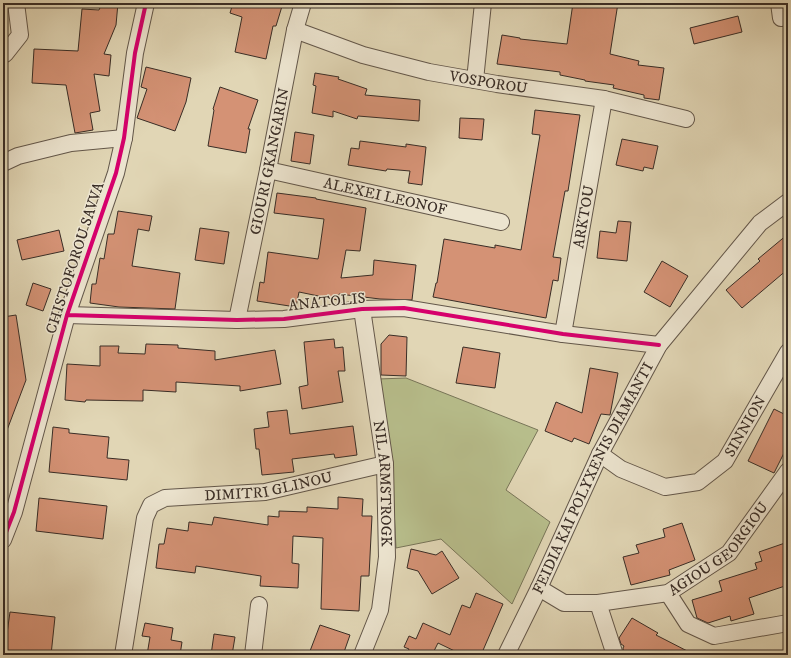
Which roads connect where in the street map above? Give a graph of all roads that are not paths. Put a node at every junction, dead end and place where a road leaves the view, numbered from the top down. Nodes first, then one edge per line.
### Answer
1 (16, 3) edge
2 (146, 3) edge
3 (303, 3) edge
4 (483, 3) edge
5 (295, 30) junction
6 (5, 54) dead end
7 (475, 80) junction
8 (604, 99) junction
9 (686, 119) dead end
10 (124, 138) junction
11 (3, 163) edge
12 (268, 170) junction
13 (788, 202) edge
14 (502, 222) dead end
15 (362, 309) junction
16 (67, 314) junction
17 (237, 320) junction
18 (563, 334) junction
19 (659, 345) junction
20 (788, 352) edge
21 (600, 454) junction
22 (385, 464) junction
23 (788, 471) edge
24 (3, 540) edge
25 (539, 588) junction
26 (668, 593) junction
27 (598, 603) junction
28 (259, 605) dead end
29 (788, 623) edge
30 (368, 653) edge
31 (123, 655) edge
32 (255, 655) edge
33 (506, 655) edge
34 (615, 655) edge

1 - 6 street
2 - 10 street, CHISTOFOROU SAVVA
3 - 5 street, GIOURI GKANGARIN
4 - 7 street
5 - 7 street, VOSPOROU
5 - 12 street, GIOURI GKANGARIN
7 - 8 street, VOSPOROU
8 - 9 street, VOSPOROU
8 - 18 street, ARKTOU
10 - 11 street
10 - 16 street, CHISTOFOROU SAVVA
12 - 14 street, ALEXEI LEONOF
12 - 17 street, GIOURI GKANGARIN
13 - 19 street, FEIDIA KAI POLYXENIS DIAMANTI
15 - 17 street, ANATOLIS
15 - 18 street, ANATOLIS
15 - 22 street, NIL ARMSTROGK
16 - 17 street, ANATOLIS
16 - 24 street, CHISTOFOROU SAVVA
18 - 19 street, ANATOLIS
19 - 21 street, FEIDIA KAI POLYXENIS DIAMANTI
20 - 21 street, SINNION
21 - 25 street, FEIDIA KAI POLYXENIS DIAMANTI
22 - 30 street, NIL ARMSTROGK
22 - 31 street, DIMITRI GLINOU
23 - 26 street, AGIOU GEORGIOU
25 - 27 street, AGIOU GEORGIOU
25 - 33 street, FEIDIA KAI POLYXENIS DIAMANTI
26 - 27 street, AGIOU GEORGIOU
26 - 29 street
27 - 34 street
28 - 32 street

